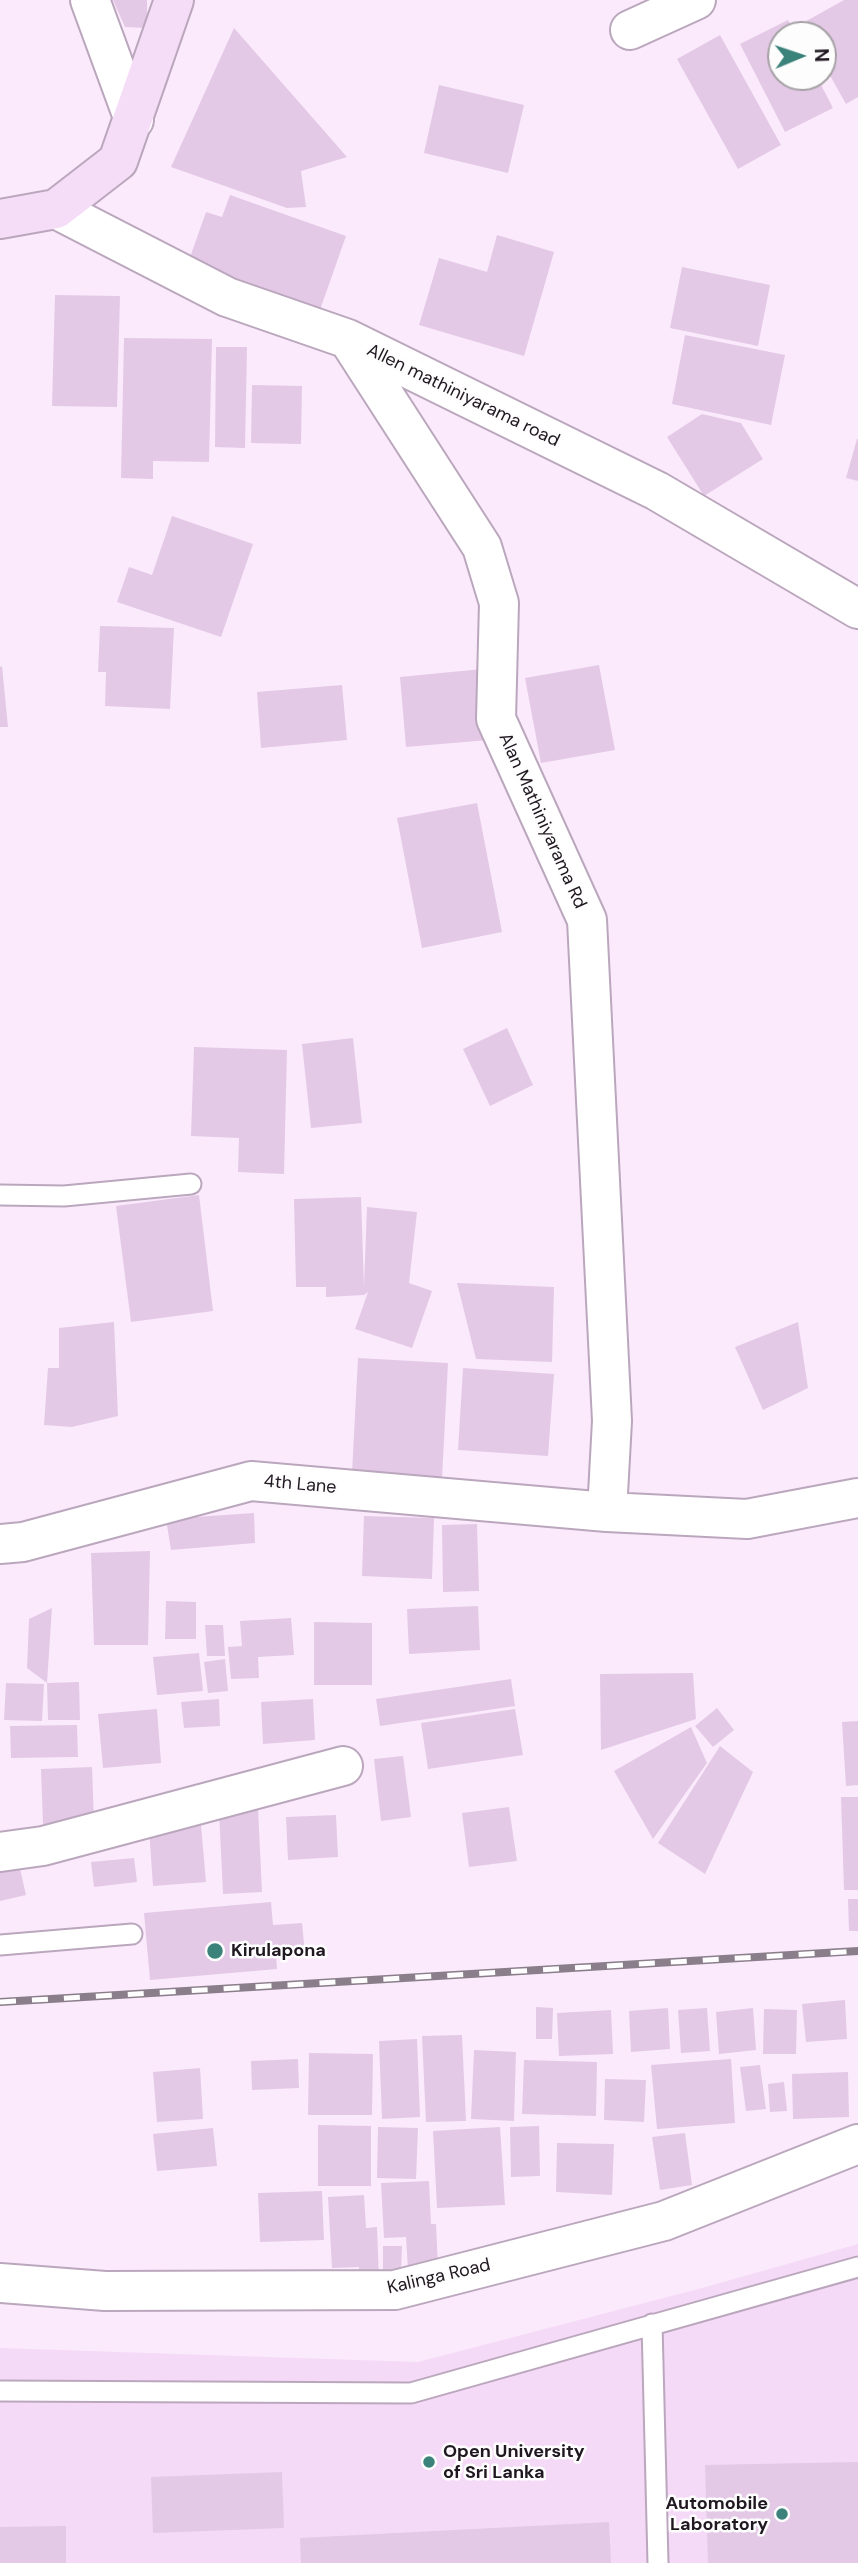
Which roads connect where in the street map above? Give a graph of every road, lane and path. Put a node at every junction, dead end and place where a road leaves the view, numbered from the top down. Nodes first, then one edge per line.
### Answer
1 (90, 0) edge
2 (174, 0) edge
3 (696, 0) edge
4 (630, 30) dead end
5 (134, 120) junction
6 (56, 209) junction
7 (0, 219) edge
8 (348, 339) junction
9 (858, 608) edge
10 (191, 1184) dead end
11 (0, 1195) edge
12 (858, 1498) edge
13 (607, 1511) junction
14 (0, 1544) edge
15 (343, 1766) dead end
16 (0, 1852) edge
17 (132, 1934) dead end
18 (0, 1945) edge
19 (858, 2144) edge
20 (858, 2267) edge
21 (0, 2283) edge
22 (652, 2324) junction
23 (0, 2391) edge
24 (658, 2563) edge

1 - 5 street
2 - 5 main road
3 - 4 street
5 - 6 main road
6 - 7 main road
6 - 8 street, Allen mathiniyarama road
8 - 9 street, Allen mathiniyarama road
8 - 13 street, Alan Mathiniyarama Rd
10 - 11 lane
12 - 13 street, 4th Lane
13 - 14 street, 4th Lane
15 - 16 street
17 - 18 lane
19 - 21 street, Kalinga Road
20 - 22 lane
22 - 23 lane
22 - 24 lane

